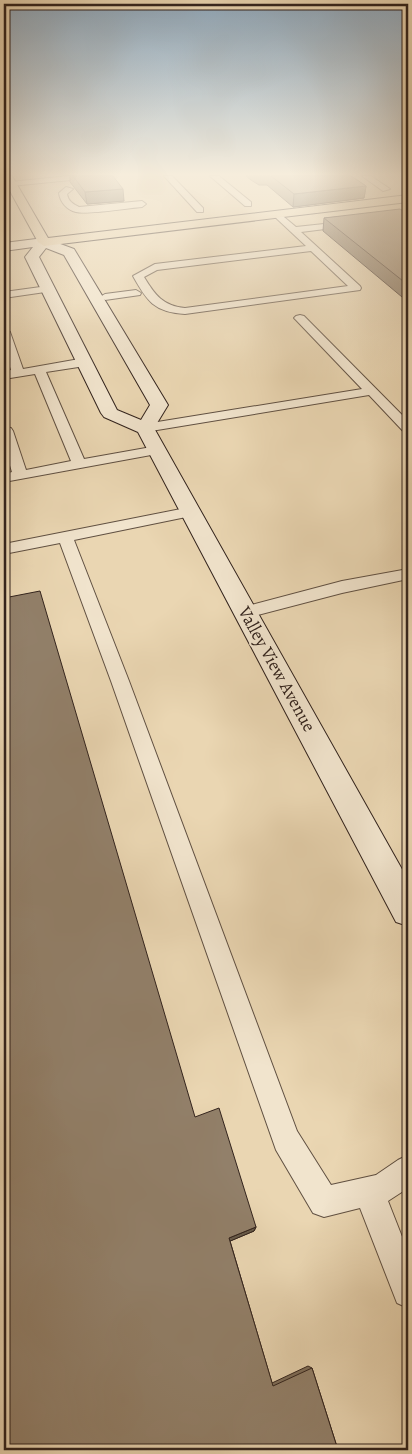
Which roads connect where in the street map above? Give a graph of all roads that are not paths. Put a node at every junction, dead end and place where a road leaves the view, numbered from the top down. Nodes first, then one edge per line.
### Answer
1 (29, 244) edge
2 (43, 244) edge
3 (49, 244) edge
4 (309, 244) edge
5 (4, 247) edge
6 (313, 248) junction
7 (48, 289) junction
8 (136, 293) dead end
9 (4, 295) edge
10 (105, 297) dead end
11 (300, 318) dead end
12 (4, 332) edge
13 (8, 356) edge
14 (85, 362) junction
15 (40, 369) junction
16 (18, 373) junction
17 (4, 375) edge
18 (372, 391) junction
19 (145, 428) junction
20 (408, 428) edge
21 (6, 431) dead end
22 (158, 450) junction
23 (79, 464) junction
24 (20, 474) junction
25 (4, 478) edge
26 (191, 512) junction
27 (65, 536) junction
28 (4, 549) edge
29 (408, 574) edge
30 (246, 612) junction
31 (408, 911) edge
32 (408, 1170) edge
33 (368, 1191) junction
34 (408, 1292) edge

1 - 5 main road
2 - 7 main road
3 - 19 main road
4 - 6 lane
6 - 6 lane
7 - 9 lane
7 - 14 main road
8 - 10 lane
11 - 18 lane
12 - 13 lane
13 - 16 lane
14 - 15 lane
14 - 19 main road
15 - 16 lane
15 - 23 lane
16 - 17 lane
18 - 19 lane
18 - 20 lane
19 - 22 main road, Valley View Avenue
21 - 24 lane
22 - 23 lane
22 - 26 main road, Valley View Avenue
23 - 24 lane
24 - 25 lane
26 - 27 lane
26 - 30 main road, Valley View Avenue
27 - 28 lane
27 - 33 lane
29 - 30 lane
30 - 31 main road, Valley View Avenue
32 - 33 lane
33 - 34 lane

